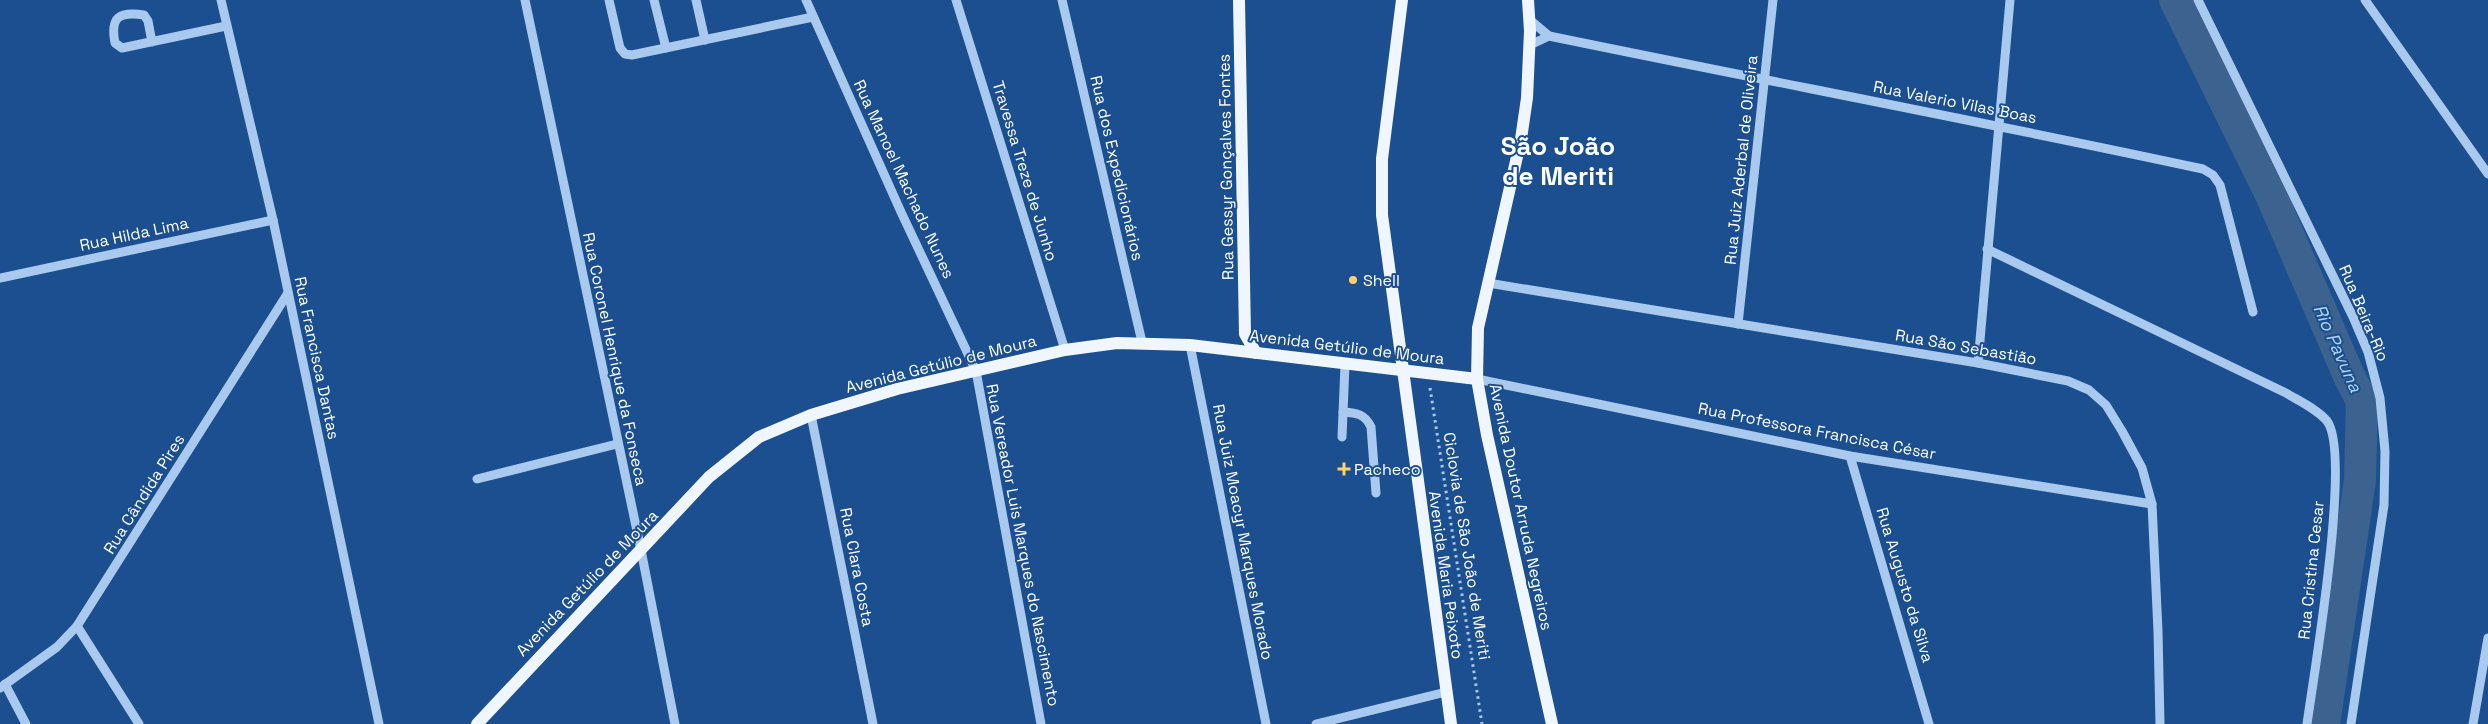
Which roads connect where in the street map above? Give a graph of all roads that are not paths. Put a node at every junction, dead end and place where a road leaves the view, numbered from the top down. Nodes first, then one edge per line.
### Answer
1 (221, 0) edge
2 (525, 0) edge
3 (609, 0) edge
4 (654, 0) edge
5 (696, 0) edge
6 (806, 0) edge
7 (956, 0) edge
8 (1062, 0) edge
9 (1239, 0) edge
10 (1402, 0) edge
11 (1528, 0) edge
12 (1772, 0) edge
13 (2010, 0) edge
14 (2198, 0) edge
15 (2365, 0) edge
16 (813, 17) junction
17 (1530, 20) junction
18 (226, 26) junction
19 (1549, 36) junction
20 (705, 40) junction
21 (152, 42) junction
22 (1530, 45) junction
23 (666, 48) junction
24 (1765, 81) junction
25 (1998, 125) junction
26 (2488, 174) edge
27 (273, 220) junction
28 (1987, 249) junction
29 (0, 278) edge
30 (1488, 283) junction
31 (288, 293) junction
32 (2253, 312) dead end
33 (1738, 324) junction
34 (1245, 334) junction
35 (1142, 342) junction
36 (1190, 345) junction
37 (1065, 350) junction
38 (1230, 350) junction
39 (1256, 353) junction
40 (1978, 363) junction
41 (1345, 365) junction
42 (1402, 370) junction
43 (976, 371) junction
44 (1477, 379) junction
45 (1343, 412) junction
46 (811, 415) junction
47 (1342, 437) dead end
48 (618, 444) junction
49 (1850, 456) junction
50 (477, 479) dead end
51 (1376, 493) dead end
52 (2152, 504) junction
53 (641, 550) junction
54 (77, 626) junction
55 (2488, 638) edge
56 (3, 686) edge
57 (1446, 692) junction
58 (26, 724) edge
59 (139, 724) edge
60 (379, 724) edge
61 (477, 724) edge
62 (675, 724) edge
63 (873, 724) edge
64 (1041, 724) edge
65 (1266, 724) edge
66 (1316, 724) edge
67 (1451, 724) edge
68 (1552, 724) edge
69 (1929, 724) edge
70 (2160, 724) edge
71 (2308, 724) edge
72 (2351, 724) edge
73 (2473, 724) edge

1 - 18 street, Rua Francisca Dantas
2 - 48 street, Rua Coronel Henrique da Fonseca
3 - 23 street
4 - 23 street
5 - 20 street
6 - 16 street, Rua Manoel Machado Nunes
7 - 37 street, Travessa Treze de Junho
8 - 35 street, Rua dos Expedicionários
9 - 34 main road, Rua Gessyr Gonçalves Fontes
10 - 42 main road, Avenida Maria Peixoto
11 - 17 main road, Avenida Doutor Arruda Negreiros
12 - 24 street, Rua Juiz Aderbal de Oliveira
13 - 25 street
14 - 72 street, Rua Beira-Rio
15 - 26 street
16 - 20 street
16 - 43 street, Rua Manoel Machado Nunes
17 - 19 street, Rua Valerio Vilas Boas
17 - 22 main road, Avenida Doutor Arruda Negreiros
18 - 21 street
18 - 27 street, Rua Francisca Dantas
19 - 22 street
19 - 24 street, Rua Valerio Vilas Boas
20 - 23 street
21 - 21 street
22 - 30 main road, Avenida Doutor Arruda Negreiros
24 - 25 street, Rua Valerio Vilas Boas
24 - 33 street, Rua Juiz Aderbal de Oliveira
25 - 28 street
25 - 32 street, Rua Valerio Vilas Boas
27 - 29 street, Rua Hilda Lima
27 - 31 street, Rua Francisca Dantas
28 - 40 street
28 - 71 street, Rua Cristina Cesar
30 - 33 street, Rua São Sebastião
30 - 44 main road, Avenida Doutor Arruda Negreiros
31 - 54 street, Rua Cândida Pires
31 - 60 street, Rua Francisca Dantas
33 - 40 street, Rua São Sebastião
34 - 38 main road
34 - 39 main road, Rua Gessyr Gonçalves Fontes
35 - 36 main road, Avenida Getúlio de Moura
35 - 37 main road, Avenida Getúlio de Moura
36 - 38 main road, Avenida Getúlio de Moura
36 - 65 street, Rua Juiz Moacyr Marques Morado
37 - 43 main road, Avenida Getúlio de Moura
38 - 39 main road, Avenida Getúlio de Moura
39 - 41 main road, Avenida Getúlio de Moura
40 - 52 street, Rua São Sebastião
41 - 42 main road, Avenida Getúlio de Moura
41 - 45 street
42 - 44 main road, Avenida Getúlio de Moura
42 - 57 main road, Avenida Maria Peixoto
43 - 46 main road, Avenida Getúlio de Moura
43 - 64 street, Rua Vereador Luis Marques do Nascimento
44 - 49 street, Rua Professora Francisca César
44 - 68 main road, Avenida Doutor Arruda Negreiros
45 - 47 street
45 - 51 street
46 - 53 main road, Avenida Getúlio de Moura
46 - 63 street, Rua Clara Costa
48 - 50 street
48 - 53 street, Rua Coronel Henrique da Fonseca
49 - 52 street, Rua Professora Francisca César
49 - 69 street, Rua Augusto da Silva
52 - 70 street, Rua São Sebastião
53 - 61 main road, Avenida Getúlio de Moura
53 - 62 street, Rua Coronel Henrique da Fonseca
54 - 56 street, Rua Cândida Pires
54 - 59 street
55 - 73 street
56 - 58 street
57 - 66 street
57 - 67 main road, Avenida Maria Peixoto

